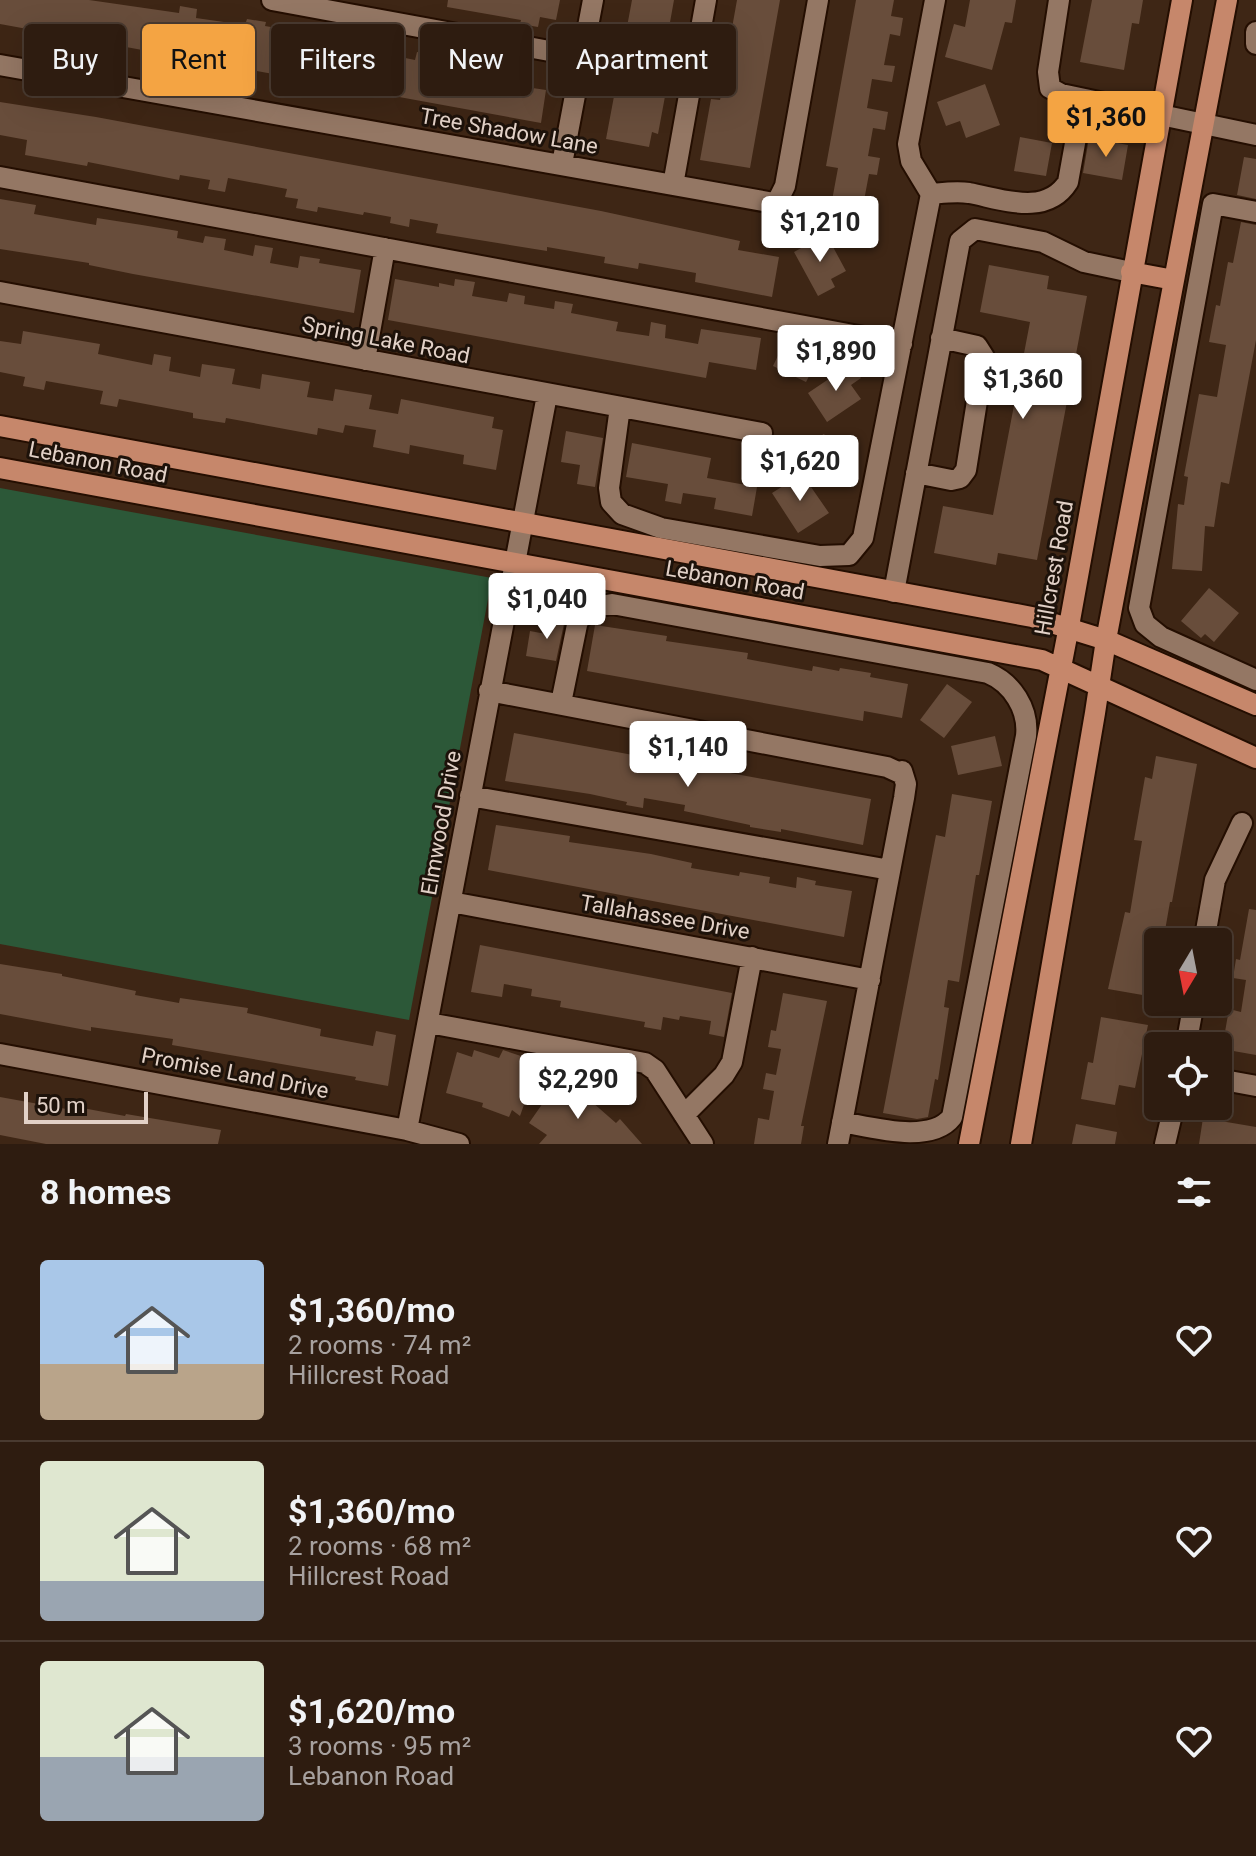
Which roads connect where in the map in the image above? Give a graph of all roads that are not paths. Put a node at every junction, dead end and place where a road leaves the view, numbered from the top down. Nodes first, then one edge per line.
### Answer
1 (272, 0) edge
2 (593, 0) edge
3 (706, 0) edge
4 (818, 0) edge
5 (935, 0) edge
6 (1059, 0) edge
7 (1182, 0) edge
8 (1227, 0) edge
9 (588, 24) edge
10 (1256, 32) edge
11 (1256, 44) edge
12 (548, 51) edge
13 (0, 65) edge
14 (575, 96) edge
15 (1083, 99) junction
16 (1161, 117) junction
17 (1203, 125) junction
18 (1256, 135) edge
19 (562, 164) junction
20 (0, 177) edge
21 (673, 185) junction
22 (931, 194) junction
23 (1256, 212) edge
24 (385, 248) junction
25 (1131, 272) junction
26 (1174, 280) junction
27 (0, 292) edge
28 (941, 338) junction
29 (902, 344) junction
30 (365, 360) junction
31 (547, 395) junction
32 (620, 407) junction
33 (0, 426) edge
34 (762, 433) dead end
35 (0, 468) edge
36 (916, 473) junction
37 (522, 524) junction
38 (514, 564) junction
39 (894, 592) junction
40 (1069, 626) junction
41 (1106, 640) junction
42 (1060, 668) junction
43 (1256, 680) edge
44 (1100, 687) junction
45 (489, 691) junction
46 (561, 703) junction
47 (1256, 705) edge
48 (1256, 758) edge
49 (470, 796) junction
50 (1242, 823) dead end
51 (890, 870) junction
52 (451, 902) junction
53 (1206, 928) edge
54 (752, 957) junction
55 (870, 980) junction
56 (429, 1023) junction
57 (0, 1054) edge
58 (1232, 1082) edge
59 (1256, 1086) edge
60 (684, 1115) junction
61 (1171, 1120) edge
62 (842, 1122) junction
63 (407, 1130) junction
64 (459, 1144) edge
65 (703, 1144) edge
66 (838, 1144) edge
67 (969, 1144) edge
68 (1021, 1144) edge
69 (1165, 1144) edge

1 - 12 street
2 - 9 street
3 - 21 street
4 - 21 street, Tree Shadow Lane
5 - 22 street
6 - 15 street
7 - 16 main road, Hillcrest Road
8 - 17 main road
10 - 11 street
13 - 19 street, Tree Shadow Lane
14 - 19 street
15 - 16 street
15 - 22 street
16 - 17 street
16 - 25 main road, Hillcrest Road
17 - 18 street
17 - 26 main road
19 - 21 street, Tree Shadow Lane
20 - 24 street
22 - 29 street
23 - 43 street
24 - 29 street
24 - 30 street
25 - 26 main road
25 - 28 street
25 - 40 main road, Hillcrest Road
26 - 41 main road
27 - 30 street, Spring Lake Road
28 - 36 street
28 - 36 street
29 - 32 street
30 - 31 street, Spring Lake Road
31 - 32 street, Spring Lake Road
31 - 37 street, Elmwood Drive
32 - 34 street, Spring Lake Road
33 - 37 main road, Lebanon Road
35 - 38 main road, Lebanon Road
36 - 39 street
37 - 38 street, Elmwood Drive
37 - 39 main road, Lebanon Road
38 - 42 main road, Lebanon Road
38 - 45 street, Elmwood Drive
39 - 40 main road, Lebanon Road
40 - 41 main road, Lebanon Road
40 - 42 main road, Hillcrest Road
41 - 44 main road
41 - 47 main road, Lebanon Road
42 - 44 main road, Lebanon Road
42 - 67 main road, Hillcrest Road
44 - 48 main road, Lebanon Road
44 - 68 main road
45 - 46 street
45 - 49 street, Elmwood Drive
46 - 51 street
46 - 62 street
49 - 51 street
49 - 52 street, Elmwood Drive
50 - 53 street
51 - 55 street
52 - 54 street, Tallahassee Drive
52 - 56 street, Elmwood Drive
54 - 55 street, Tallahassee Drive
54 - 60 street
55 - 62 street
56 - 60 street
56 - 63 street, Elmwood Drive
57 - 63 street, Promise Land Drive
58 - 59 street
60 - 65 street
61 - 69 street
62 - 66 street
63 - 64 street, Promise Land Drive

